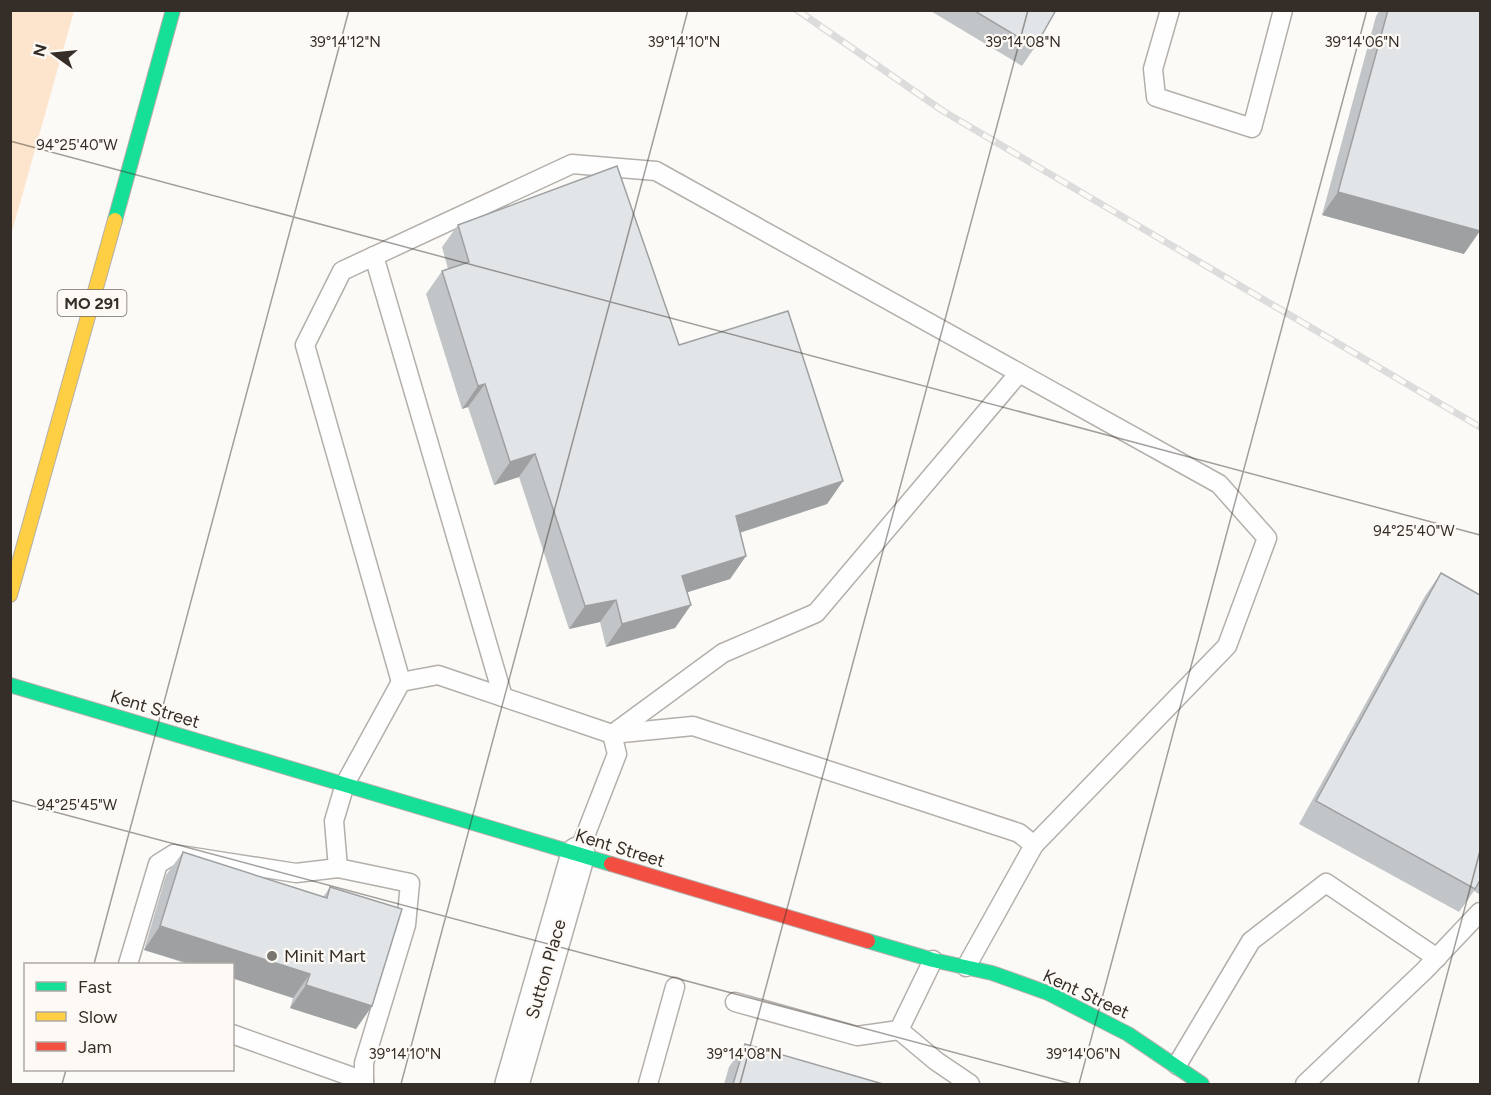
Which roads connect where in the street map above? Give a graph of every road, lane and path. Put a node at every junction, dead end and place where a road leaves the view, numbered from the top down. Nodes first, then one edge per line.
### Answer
1 (173, 10) edge
2 (1170, 10) edge
3 (1283, 10) edge
4 (374, 256) junction
5 (1019, 373) junction
6 (10, 595) edge
7 (401, 682) junction
8 (10, 685) edge
9 (503, 697) junction
10 (612, 734) junction
11 (345, 784) junction
12 (1034, 845) junction
13 (579, 854) junction
14 (338, 868) junction
15 (1480, 912) edge
16 (1437, 958) junction
17 (933, 960) junction
18 (128, 963) edge
19 (966, 967) junction
20 (675, 987) dead end
21 (735, 1002) dead end
22 (899, 1030) junction
23 (234, 1035) edge
24 (1177, 1065) junction
25 (364, 1083) edge
26 (512, 1084) edge
27 (648, 1084) edge
28 (970, 1084) edge
29 (1202, 1084) edge
30 (1305, 1084) edge

1 - 6 main road, MO 291
2 - 3 lane
4 - 5 lane
4 - 7 lane
4 - 9 lane
5 - 10 lane
5 - 12 lane
7 - 9 lane
7 - 11 lane
8 - 11 main road, Kent Street
9 - 10 lane
10 - 12 lane
10 - 13 lane
11 - 13 main road, Kent Street
11 - 14 lane
12 - 19 lane
13 - 17 main road, Kent Street
13 - 26 street, Sutton Place
14 - 18 lane
14 - 25 lane
15 - 16 lane
16 - 24 lane
16 - 30 lane
17 - 19 main road, Kent Street
17 - 22 lane
19 - 24 main road, Kent Street
20 - 27 lane
21 - 22 lane
22 - 28 lane
23 - 25 lane
24 - 29 main road, Kent Street

